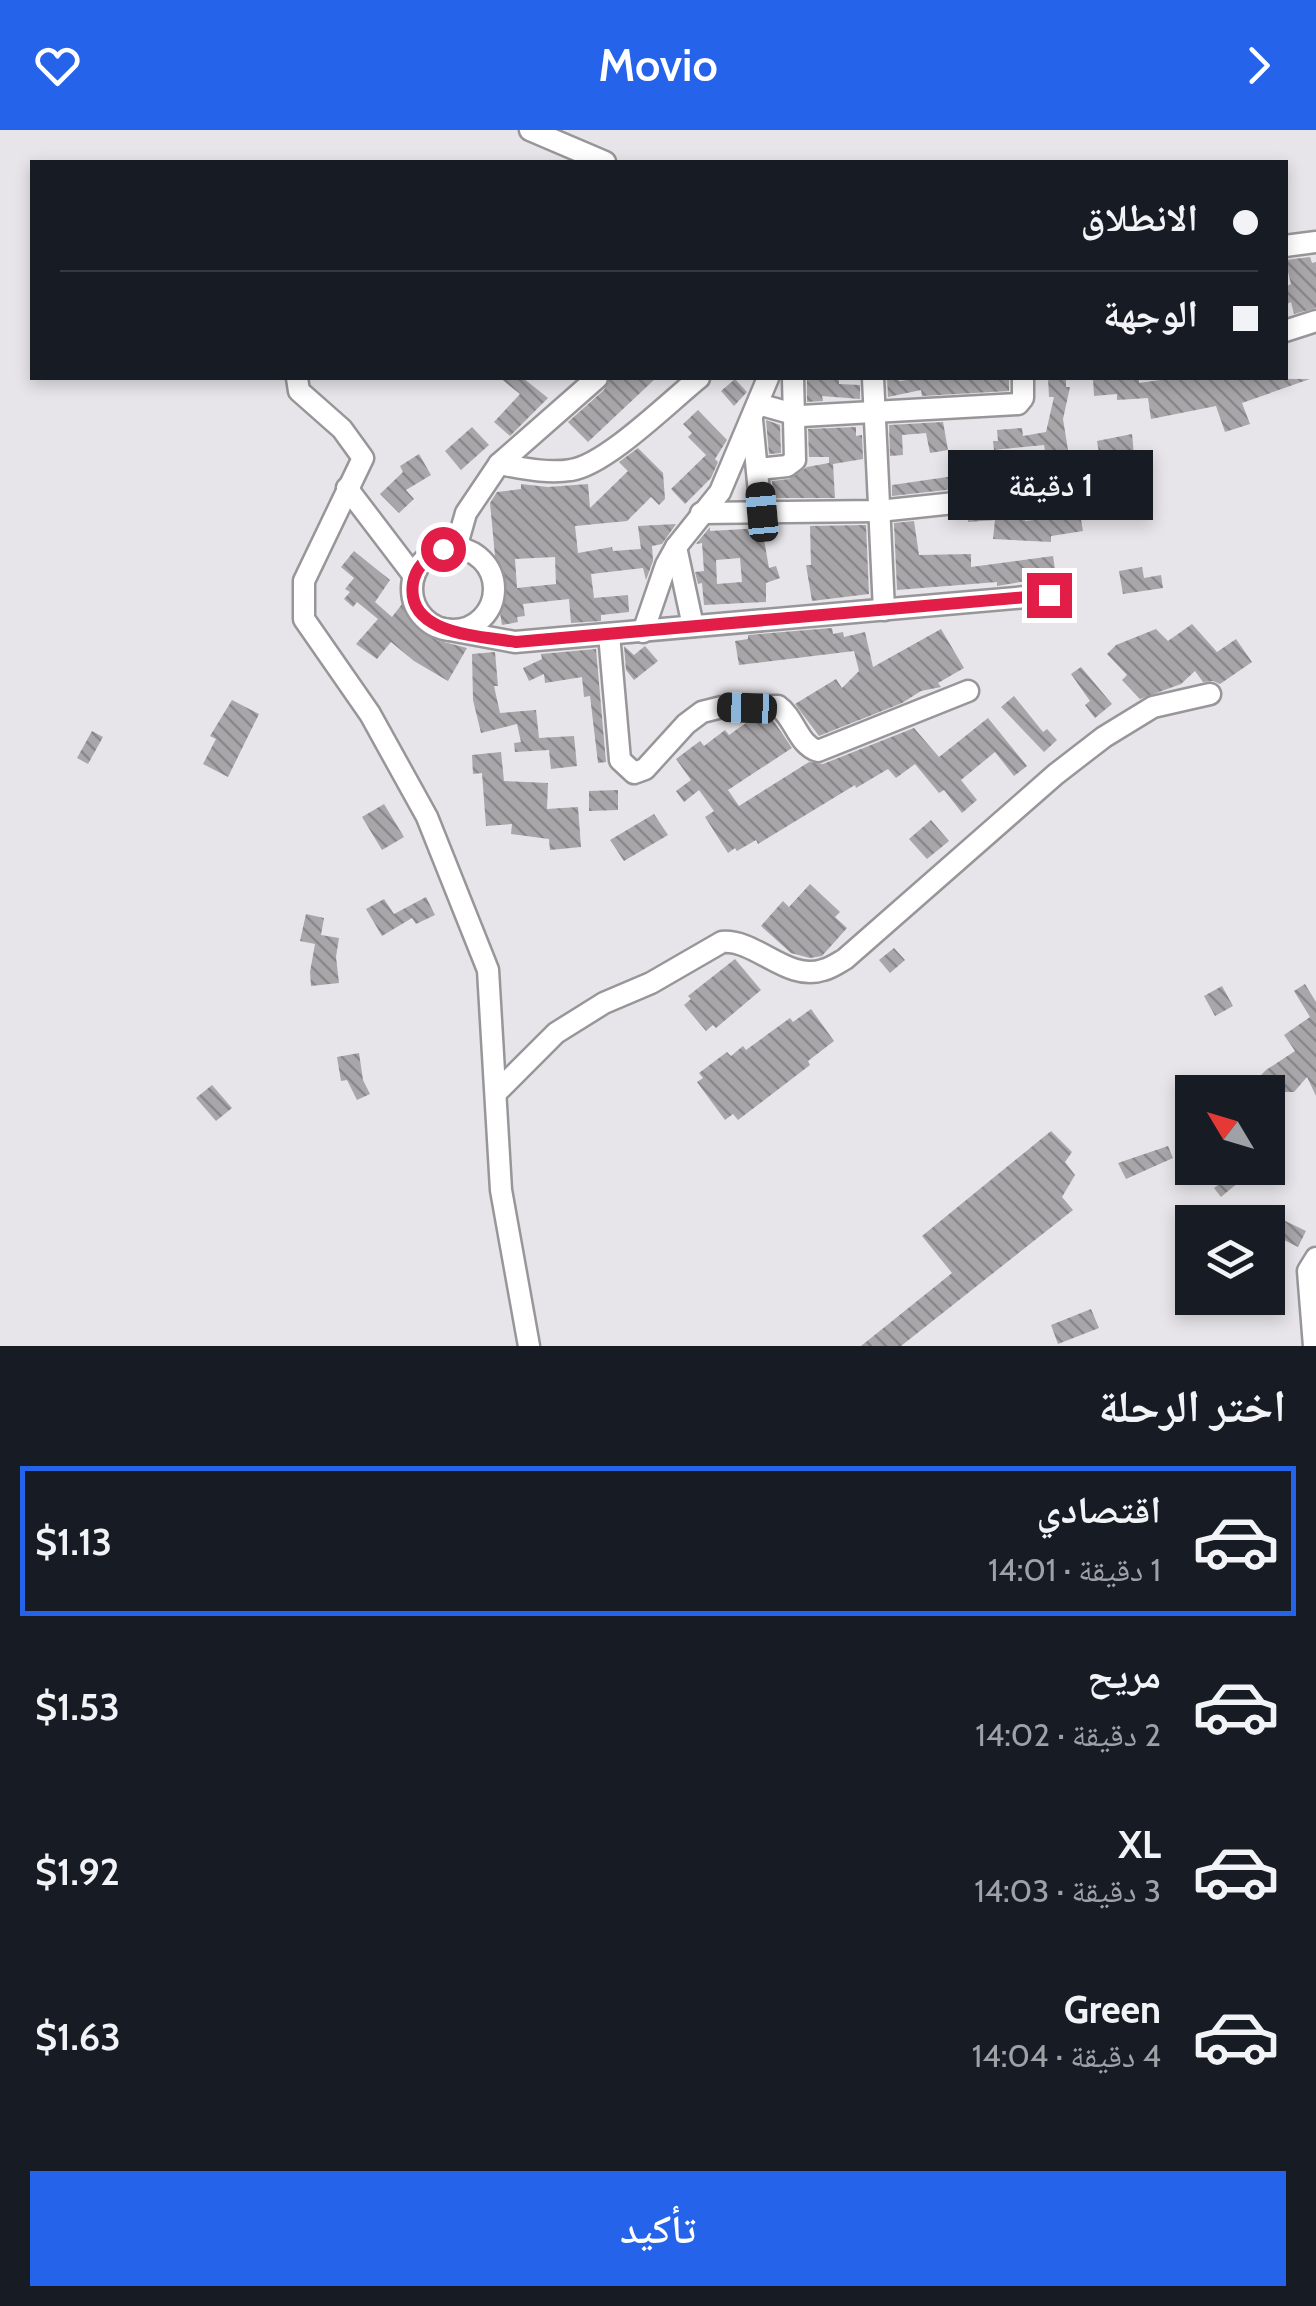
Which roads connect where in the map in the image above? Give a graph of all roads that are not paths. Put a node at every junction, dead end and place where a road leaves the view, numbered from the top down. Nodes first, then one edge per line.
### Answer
1 (530, 130) edge
2 (594, 160) edge
3 (1316, 242) edge
4 (1288, 246) edge
5 (1316, 321) edge
6 (1288, 330) edge
7 (298, 380) edge
8 (595, 380) edge
9 (697, 380) edge
10 (767, 380) edge
11 (793, 380) edge
12 (872, 380) edge
13 (1023, 380) edge
14 (755, 411) junction
15 (876, 412) junction
16 (792, 414) junction
17 (500, 464) junction
18 (758, 468) junction
19 (347, 488) junction
20 (1040, 494) dead end
21 (879, 511) junction
22 (762, 512) junction
23 (701, 513) junction
24 (676, 547) junction
25 (456, 548) junction
26 (414, 576) junction
27 (1049, 595) dead end
28 (884, 610) junction
29 (693, 626) junction
30 (444, 629) junction
31 (643, 632) junction
32 (610, 634) junction
33 (968, 691) dead end
34 (1210, 694) dead end
35 (496, 1093) junction
36 (1316, 1258) edge
37 (529, 1346) edge
38 (1314, 1346) edge

1 - 2 street
3 - 4 street
5 - 6 street
7 - 19 street
8 - 17 street
9 - 17 street
10 - 14 street
11 - 16 street
12 - 15 street
13 - 15 street
14 - 16 street
14 - 18 street
14 - 23 street
15 - 16 street
15 - 21 street
16 - 18 street
17 - 25 street
18 - 22 street
19 - 26 street
19 - 35 street
20 - 21 street
21 - 22 street
21 - 28 street
22 - 23 street
23 - 24 street
24 - 29 street
24 - 31 street
25 - 26 street
25 - 30 street
26 - 30 street
27 - 28 street
28 - 29 street
29 - 31 street
30 - 32 street
31 - 32 street
32 - 33 street
34 - 35 street
35 - 37 street
36 - 38 street

